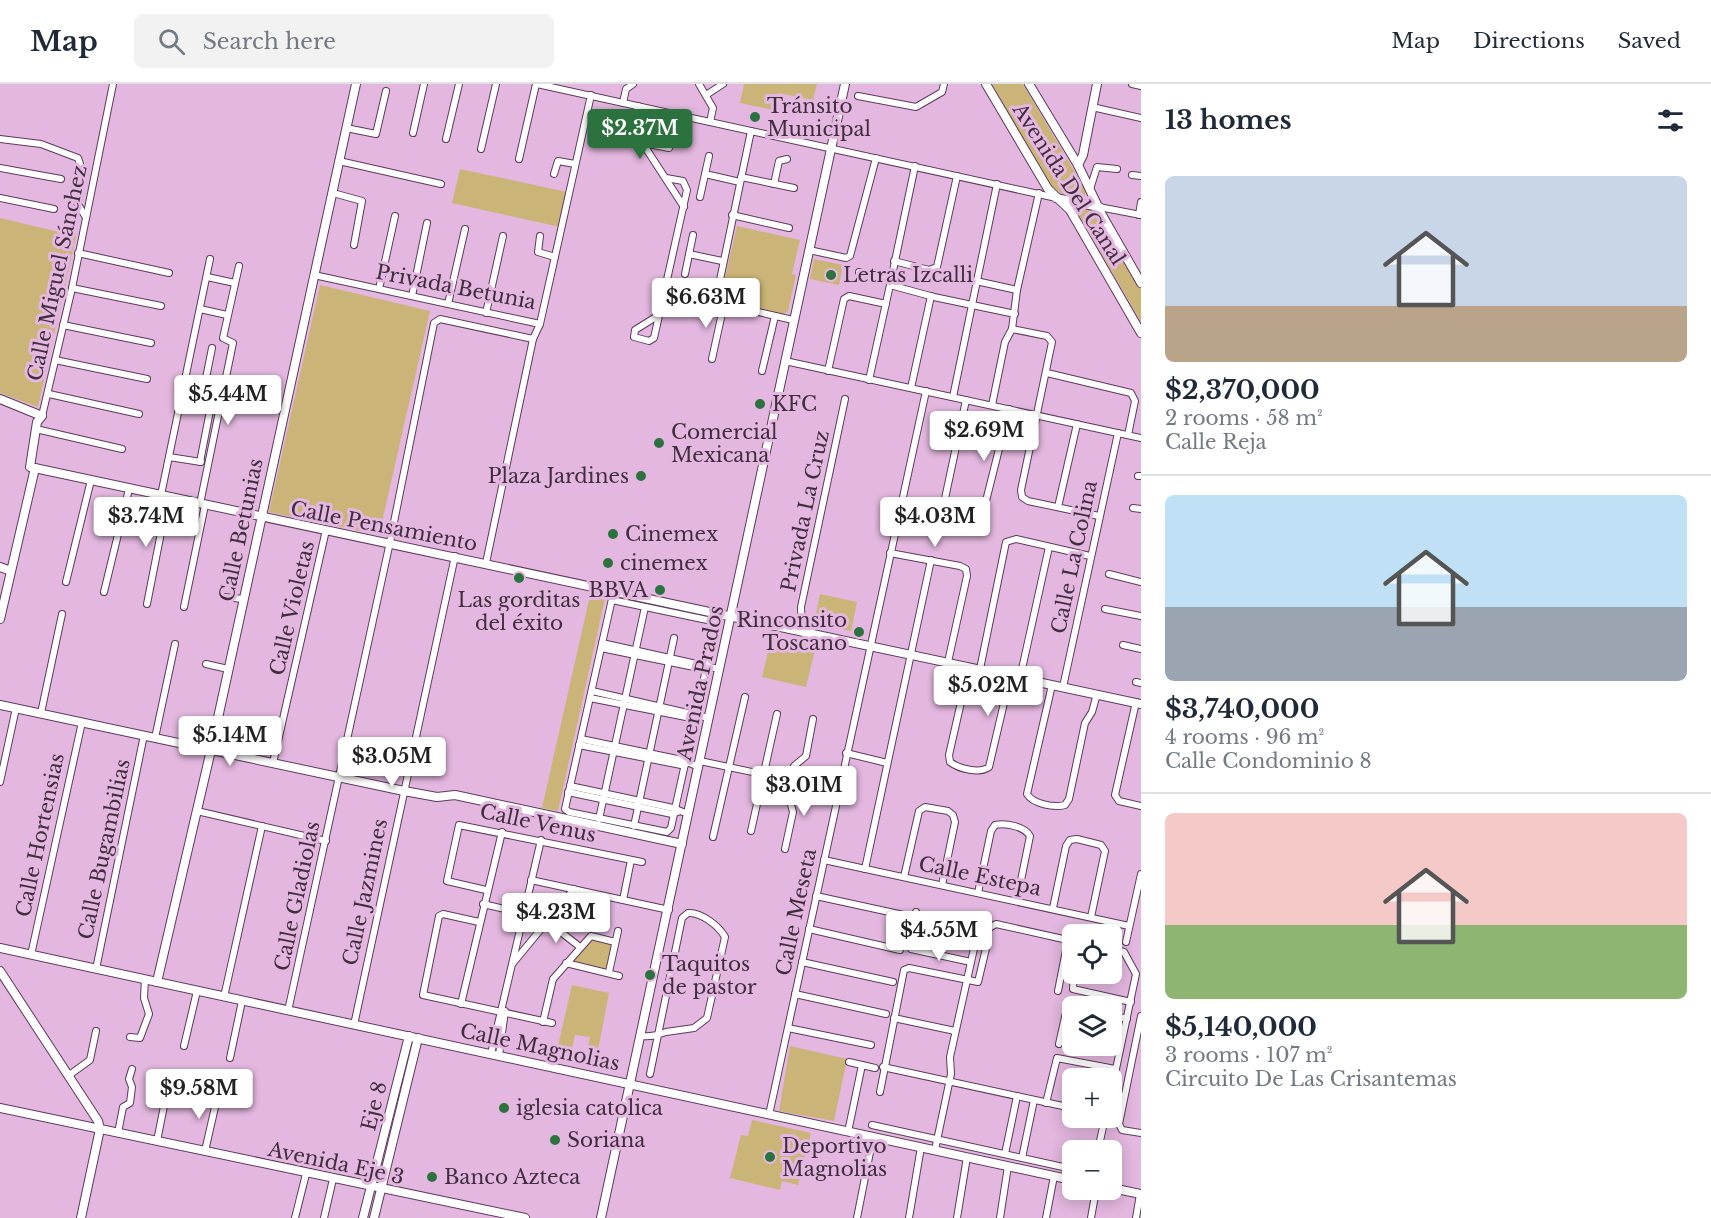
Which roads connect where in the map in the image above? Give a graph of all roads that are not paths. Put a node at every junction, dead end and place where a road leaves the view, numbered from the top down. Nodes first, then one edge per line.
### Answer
1 (113, 84) edge
2 (356, 84) edge
3 (424, 84) edge
4 (459, 84) edge
5 (496, 84) edge
6 (537, 84) edge
7 (633, 84) edge
8 (699, 84) edge
9 (723, 84) edge
10 (845, 84) edge
11 (945, 84) edge
12 (986, 84) edge
13 (1029, 84) edge
14 (1097, 84) edge
15 (1132, 84) edge
16 (550, 85) edge
17 (1141, 86) edge
18 (386, 91) dead end
19 (706, 95) junction
20 (591, 96) junction
21 (858, 96) dead end
22 (623, 103) junction
23 (638, 106) junction
24 (1092, 107) junction
25 (1141, 118) edge
26 (710, 122) junction
27 (634, 125) junction
28 (346, 128) junction
29 (751, 131) junction
30 (413, 133) dead end
31 (0, 139) edge
32 (446, 139) dead end
33 (643, 143) junction
34 (831, 148) junction
35 (481, 149) dead end
36 (709, 156) dead end
37 (876, 158) junction
38 (519, 159) dead end
39 (787, 159) dead end
40 (339, 161) junction
41 (575, 164) junction
42 (1078, 165) junction
43 (915, 166) junction
44 (0, 168) edge
45 (1117, 169) dead end
46 (554, 174) dead end
47 (705, 174) junction
48 (1132, 175) dead end
49 (957, 176) junction
50 (1141, 176) edge
51 (666, 178) junction
52 (61, 179) dead end
53 (740, 180) junction
54 (441, 184) dead end
55 (774, 184) junction
56 (997, 184) junction
57 (794, 188) dead end
58 (1090, 190) junction
59 (333, 193) junction
60 (1039, 193) junction
61 (700, 197) dead end
62 (1052, 197) joint
63 (0, 198) edge
64 (1062, 199) junction
65 (1141, 202) edge
66 (684, 207) junction
67 (1099, 207) junction
68 (54, 209) dead end
69 (732, 215) junction
70 (1140, 215) edge
71 (85, 216) junction
72 (395, 216) dead end
73 (427, 223) dead end
74 (789, 228) dead end
75 (465, 229) dead end
76 (693, 235) dead end
77 (503, 236) dead end
78 (540, 236) dead end
79 (354, 245) dead end
80 (809, 250) junction
81 (78, 253) junction
82 (689, 254) junction
83 (555, 257) junction
84 (210, 259) dead end
85 (722, 261) junction
86 (894, 261) junction
87 (239, 266) dead end
88 (859, 272) dead end
89 (169, 273) dead end
90 (685, 274) dead end
91 (314, 275) junction
92 (207, 276) junction
93 (1140, 280) edge
94 (976, 281) junction
95 (890, 282) junction
96 (235, 283) junction
97 (72, 288) junction
98 (379, 289) junction
99 (1017, 290) junction
100 (412, 296) junction
101 (931, 296) junction
102 (448, 304) junction
103 (724, 304) junction
104 (886, 304) junction
105 (161, 306) dead end
106 (971, 306) junction
107 (200, 309) junction
108 (486, 312) junction
109 (1015, 314) junction
110 (227, 315) junction
111 (659, 315) junction
112 (775, 316) junction
113 (794, 320) junction
114 (540, 324) junction
115 (63, 325) junction
116 (1012, 330) junction
117 (1141, 333) edge
118 (533, 339) junction
119 (151, 343) dead end
120 (212, 348) dead end
121 (712, 359) dead end
122 (55, 360) junction
123 (785, 361) junction
124 (762, 371) dead end
125 (828, 371) junction
126 (1047, 373) junction
127 (147, 379) dead end
128 (185, 380) junction
129 (869, 380) junction
130 (205, 383) junction
131 (215, 385) junction
132 (224, 387) junction
133 (911, 388) junction
134 (926, 391) junction
135 (49, 394) junction
136 (1138, 396) edge
137 (952, 397) junction
138 (0, 399) edge
139 (845, 399) dead end
140 (966, 400) junction
141 (992, 405) junction
142 (1009, 409) junction
143 (139, 414) dead end
144 (42, 416) junction
145 (1038, 416) junction
146 (1077, 424) junction
147 (36, 429) junction
148 (1118, 433) junction
149 (1128, 435) junction
150 (1141, 438) edge
151 (122, 449) dead end
152 (169, 457) junction
153 (200, 462) junction
154 (208, 463) junction
155 (33, 467) junction
156 (91, 480) junction
157 (129, 489) junction
158 (164, 496) junction
159 (203, 505) junction
160 (1058, 507) junction
161 (1133, 508) dead end
162 (1141, 509) edge
163 (899, 512) junction
164 (1099, 516) junction
165 (261, 518) junction
166 (940, 522) junction
167 (326, 530) junction
168 (390, 542) junction
169 (1049, 547) junction
170 (890, 553) junction
171 (455, 556) junction
172 (1090, 556) junction
173 (931, 560) junction
174 (486, 563) junction
175 (0, 567) edge
176 (11, 571) junction
177 (1109, 574) dead end
178 (66, 582) dead end
179 (1141, 582) edge
180 (614, 590) junction
181 (104, 592) dead end
182 (224, 597) dead end
183 (243, 599) junction
184 (612, 600) junction
185 (147, 604) dead end
186 (184, 607) dead end
187 (645, 607) junction
188 (1105, 609) dead end
189 (62, 614) dead end
190 (731, 615) junction
191 (1141, 616) edge
192 (0, 619) edge
193 (802, 630) junction
194 (674, 638) dead end
195 (175, 644) dead end
196 (870, 645) junction
197 (1123, 645) dead end
198 (602, 646) junction
199 (1141, 649) edge
200 (635, 652) junction
201 (911, 654) junction
202 (670, 659) junction
203 (948, 662) junction
204 (206, 664) dead end
205 (708, 667) junction
206 (969, 667) junction
207 (228, 669) junction
208 (719, 669) junction
209 (981, 669) junction
210 (1017, 677) junction
211 (1052, 685) junction
212 (1063, 687) junction
213 (591, 694) junction
214 (1096, 694) junction
215 (745, 697) dead end
216 (624, 701) junction
217 (1138, 703) edge
218 (0, 705) edge
219 (16, 708) junction
220 (659, 709) junction
221 (41, 713) junction
222 (777, 714) dead end
223 (697, 717) junction
224 (708, 718) junction
225 (813, 719) dead end
226 (82, 722) junction
227 (144, 735) junction
228 (155, 738) junction
229 (580, 742) junction
230 (614, 748) junction
231 (211, 750) junction
232 (846, 753) junction
233 (648, 755) junction
234 (273, 763) junction
235 (887, 763) junction
236 (685, 764) junction
237 (699, 764) junction
238 (729, 767) junction
239 (764, 774) junction
240 (340, 777) junction
241 (793, 780) junction
242 (0, 782) edge
243 (569, 789) junction
244 (404, 791) junction
245 (604, 797) junction
246 (638, 803) junction
247 (1141, 806) edge
248 (197, 812) junction
249 (676, 812) junction
250 (688, 814) junction
251 (599, 819) junction
252 (262, 826) junction
253 (634, 826) junction
254 (751, 831) dead end
255 (502, 832) junction
256 (713, 837) dead end
257 (541, 840) junction
258 (326, 841) junction
259 (682, 844) junction
260 (785, 849) dead end
261 (631, 860) junction
262 (824, 860) junction
263 (642, 862) dead end
264 (865, 868) junction
265 (1141, 874) edge
266 (904, 877) junction
267 (531, 880) junction
268 (942, 885) junction
269 (486, 890) junction
270 (574, 890) junction
271 (978, 893) junction
272 (816, 896) junction
273 (623, 900) junction
274 (1017, 900) junction
275 (483, 904) junction
276 (1053, 908) junction
277 (669, 910) junction
278 (522, 912) junction
279 (916, 912) dead end
280 (908, 916) dead end
281 (1091, 917) junction
282 (479, 922) junction
283 (548, 922) junction
284 (1129, 926) junction
285 (809, 929) junction
286 (618, 931) dead end
287 (1062, 938) edge
288 (988, 939) dead end
289 (615, 942) junction
290 (1126, 942) dead end
291 (580, 947) junction
292 (0, 948) edge
293 (900, 950) dead end
294 (1122, 952) edge
295 (31, 955) junction
296 (802, 962) junction
297 (970, 962) junction
298 (566, 963) junction
299 (512, 965) junction
300 (96, 969) junction
301 (0, 971) edge
302 (609, 972) junction
303 (1062, 974) edge
304 (619, 976) dead end
305 (145, 980) junction
306 (967, 980) junction
307 (157, 982) junction
308 (893, 982) dead end
309 (1072, 984) edge
310 (197, 991) junction
311 (1058, 991) dead end
312 (795, 994) junction
313 (224, 997) junction
314 (242, 1001) junction
315 (1131, 1002) junction
316 (461, 1004) junction
317 (288, 1011) junction
318 (503, 1011) junction
319 (886, 1014) dead end
320 (1141, 1016) edge
321 (894, 1018) junction
322 (1122, 1018) edge
323 (1127, 1019) junction
324 (543, 1022) junction
325 (552, 1023) dead end
326 (354, 1024) junction
327 (788, 1028) junction
328 (1062, 1030) edge
329 (96, 1031) dead end
330 (955, 1031) junction
331 (659, 1035) junction
332 (409, 1036) junction
333 (642, 1036) junction
334 (130, 1037) dead end
335 (418, 1038) junction
336 (1059, 1044) dead end
337 (184, 1046) dead end
338 (871, 1046) dead end
339 (495, 1054) junction
340 (230, 1058) dead end
341 (849, 1062) dead end
342 (862, 1065) junction
343 (883, 1067) junction
344 (875, 1068) dead end
345 (1110, 1068) edge
346 (1115, 1068) edge
347 (132, 1069) dead end
348 (650, 1074) dead end
349 (69, 1076) junction
350 (950, 1082) junction
351 (632, 1083) junction
352 (168, 1086) dead end
353 (880, 1092) dead end
354 (218, 1094) dead end
355 (1017, 1096) junction
356 (1034, 1100) junction
357 (1046, 1103) junction
358 (1062, 1106) edge
359 (0, 1107) edge
360 (769, 1115) junction
361 (872, 1125) dead end
362 (100, 1129) junction
363 (848, 1132) junction
364 (118, 1133) junction
365 (1141, 1133) edge
366 (873, 1137) junction
367 (938, 1139) junction
368 (157, 1141) junction
369 (921, 1147) junction
370 (935, 1150) junction
371 (205, 1151) junction
372 (1005, 1154) junction
373 (968, 1157) junction
374 (1022, 1158) junction
375 (1008, 1166) junction
376 (1062, 1167) edge
377 (306, 1174) junction
378 (1054, 1176) junction
379 (1062, 1178) edge
380 (333, 1179) junction
381 (376, 1188) junction
382 (1122, 1190) edge
383 (1141, 1194) edge
384 (1094, 1200) edge
385 (494, 1215) edge
386 (81, 1218) edge
387 (295, 1218) edge
388 (324, 1218) edge
389 (363, 1218) edge
390 (374, 1218) edge
391 (525, 1218) edge
392 (601, 1218) edge
393 (857, 1218) edge
394 (909, 1218) edge
395 (957, 1218) edge
396 (1000, 1218) edge
397 (1046, 1218) edge
398 (1091, 1218) edge
399 (1136, 1218) edge

1 - 71 street, Calle Miguel Sánchez
2 - 28 street, Calle Betunias
3 - 30 street
4 - 32 street
5 - 35 street
6 - 16 street
6 - 38 street
7 - 22 street
8 - 19 street
9 - 19 street
10 - 34 main road, Avenida Prados
11 - 21 street
12 - 64 main road, Avenida Del Canal
13 - 42 main road, Avenida Del Canal
14 - 24 street
15 - 17 street
16 - 20 street
18 - 28 street
19 - 26 street
20 - 22 street
20 - 41 street, Privada Betunia
22 - 23 street
23 - 26 street
23 - 27 street
24 - 25 street
24 - 42 street
26 - 29 street
27 - 33 street
27 - 33 street
28 - 40 street, Calle Betunias
29 - 34 street
29 - 53 street
31 - 71 street
33 - 51 street
34 - 37 street
34 - 80 main road, Avenida Prados
36 - 47 street
37 - 43 street
37 - 80 street
39 - 55 street
40 - 54 street
40 - 59 street, Calle Betunias
41 - 46 street
41 - 83 street, Privada Betunia
42 - 58 main road, Avenida Del Canal
43 - 49 street
43 - 86 street
44 - 52 street
45 - 58 street
47 - 53 street
47 - 61 street
48 - 50 street
49 - 56 street
49 - 86 street
51 - 66 street
51 - 66 street
53 - 55 street
53 - 69 street
55 - 57 street
56 - 60 street
56 - 94 street
58 - 67 main road, Avenida Del Canal
59 - 79 street
59 - 91 street, Calle Betunias
60 - 62 street
60 - 99 street
62 - 64 street
63 - 68 street
64 - 67 street
64 - 117 main road, Avenida Del Canal
65 - 70 street
66 - 111 street
67 - 70 street
67 - 93 main road, Avenida Del Canal
69 - 74 street
69 - 85 street
71 - 81 street, Calle Miguel Sánchez
72 - 98 street
73 - 100 street
75 - 102 street
76 - 82 street
77 - 108 street
78 - 83 street
80 - 113 main road, Avenida Prados
81 - 89 street
81 - 97 street, Calle Miguel Sánchez
82 - 85 street
82 - 90 street
83 - 114 street, Privada Betunia
84 - 92 street
85 - 103 street
86 - 95 street
87 - 96 street
88 - 95 street
91 - 98 street, Privada Betunia
91 - 165 street, Calle Betunias
92 - 96 street
92 - 107 street
94 - 99 street
94 - 106 street
95 - 101 street
95 - 104 street
96 - 110 street
97 - 105 street
97 - 115 street, Calle Miguel Sánchez
98 - 100 street, Privada Betunia
99 - 109 street
100 - 102 street, Privada Betunia
101 - 106 street
101 - 133 street
102 - 108 street, Privada Betunia
103 - 112 street
103 - 121 street
104 - 125 street
104 - 129 street
106 - 109 street
106 - 137 street
107 - 110 street
107 - 128 street
108 - 114 street, Privada Betunia
109 - 116 street
110 - 132 street
111 - 111 street
112 - 113 street
112 - 124 street
113 - 123 main road, Avenida Prados
114 - 118 street
115 - 119 street
115 - 122 street, Calle Miguel Sánchez
116 - 126 street
116 - 141 street
118 - 168 street, Calle Gladiolas
118 - 174 street
120 - 130 street
122 - 127 street
122 - 135 street, Calle Miguel Sánchez
123 - 125 street
123 - 190 main road, Avenida Prados
125 - 129 street
126 - 136 street
126 - 145 street
128 - 130 street
128 - 152 street
129 - 133 street
130 - 131 street
131 - 132 street
131 - 153 street
132 - 154 street
133 - 134 street
134 - 137 street
134 - 163 street, Calle Meseta
135 - 143 street
135 - 144 street, Calle Miguel Sánchez
136 - 149 street
137 - 140 street
138 - 144 street
139 - 193 street, Privada La Cruz
140 - 141 street
140 - 166 street
141 - 142 street
142 - 145 street
142 - 166 street
144 - 147 street, Calle Miguel Sánchez
145 - 146 street
145 - 160 street
146 - 148 street
146 - 160 street
147 - 151 street
147 - 155 street, Calle Miguel Sánchez
148 - 149 street
148 - 164 street, Calle La Colina
149 - 150 street
152 - 153 street
152 - 158 street
153 - 154 street
154 - 159 street
155 - 156 street, Calle Pensamiento
155 - 176 street, Calle Miguel Sánchez
156 - 157 street, Calle Pensamiento
156 - 178 street
157 - 158 street, Calle Pensamiento
157 - 181 street
158 - 159 street, Calle Pensamiento
158 - 185 street
159 - 165 street, Calle Pensamiento
159 - 186 street
160 - 164 street
161 - 162 street
163 - 166 street
163 - 170 street, Calle Meseta
164 - 172 street, Calle La Colina
165 - 167 street, Calle Pensamiento
165 - 183 street, Calle Betunias
167 - 168 street, Calle Pensamiento
167 - 234 street, Calle Violetas
168 - 171 street, Calle Pensamiento
168 - 240 street, Calle Gladiolas
169 - 172 street
169 - 209 street
169 - 210 street
170 - 173 street
170 - 196 street, Calle Meseta
171 - 174 street, Calle Pensamiento
171 - 244 street, Calle Jazmines
172 - 212 street, Calle La Colina
173 - 201 street
173 - 203 street
174 - 180 street, Calle Pensamiento
175 - 176 street
176 - 192 street, Calle Miguel Sánchez
177 - 179 street
180 - 184 street
180 - 190 street, Calle Pensamiento
182 - 183 street
183 - 207 street, Calle Betunias
184 - 187 street
184 - 198 street
187 - 200 street
187 - 205 street
188 - 191 street
189 - 221 street
190 - 193 street, Calle Pensamiento
190 - 208 main road, Avenida Prados
193 - 196 street, Calle Pensamiento
194 - 202 street
195 - 228 street
196 - 201 street, Calle Pensamiento
196 - 232 street, Calle Meseta
197 - 199 street
198 - 200 street
198 - 213 street
200 - 202 street
200 - 216 street
201 - 203 street, Calle Pensamiento
201 - 235 street
202 - 205 street
202 - 220 street
203 - 206 street, Calle Pensamiento
204 - 207 street
205 - 208 street
205 - 223 street
206 - 209 street, Calle Pensamiento
206 - 210 street
207 - 231 street, Calle Betunias
208 - 224 main road, Avenida Prados
209 - 210 street, Calle Pensamiento
210 - 211 street, Calle Pensamiento
211 - 212 street, Calle Pensamiento
211 - 214 street
212 - 214 street, Calle Pensamiento
213 - 216 street
213 - 229 street
214 - 217 street, Calle Pensamiento
215 - 238 street
216 - 220 street
216 - 230 street
217 - 247 street
218 - 219 street
219 - 221 street
219 - 242 street
220 - 223 street
220 - 233 street
221 - 226 street
222 - 239 street
223 - 224 street
223 - 236 street
224 - 237 main road, Avenida Prados
225 - 241 street
226 - 227 street
226 - 295 street, Calle Hortensias
227 - 228 street
227 - 300 street, Calle Bugambilias
228 - 231 street
229 - 230 street
229 - 243 street
230 - 233 street
230 - 245 street
231 - 234 street
231 - 248 street, Calle Betunias
232 - 235 street
232 - 262 street, Calle Meseta
233 - 236 street
233 - 246 street
234 - 240 street
235 - 264 street
236 - 237 street
236 - 249 street
237 - 238 street
237 - 250 main road, Avenida Prados
238 - 239 street
238 - 256 street
239 - 241 street
239 - 254 street
240 - 244 street
240 - 258 street, Calle Gladiolas
241 - 260 street
243 - 245 street
243 - 251 street
244 - 259 street
244 - 326 street, Calle Jazmines
245 - 246 street
245 - 251 street
246 - 249 street
246 - 253 street
248 - 252 street
248 - 307 street, Calle Betunias
249 - 250 street
249 - 253 street
250 - 259 main road, Avenida Prados
251 - 253 street
252 - 258 street
252 - 313 street
255 - 257 street, Calle Venus
255 - 269 street
255 - 269 street, Calle Venus
257 - 261 street, Calle Venus
257 - 267 street
258 - 317 street, Calle Gladiolas
259 - 277 main road, Avenida Prados
261 - 263 street, Calle Venus
261 - 273 street
262 - 264 street, Calle Estepa
262 - 272 street, Calle Meseta
264 - 266 street, Calle Estepa
265 - 284 street
266 - 268 street, Calle Estepa
266 - 268 street
267 - 270 street
267 - 278 street
268 - 271 street, Calle Estepa
269 - 275 street
270 - 273 street
270 - 283 street
271 - 274 street, Calle Estepa
271 - 274 street
272 - 280 street
272 - 285 street, Calle Meseta
273 - 277 street
274 - 276 street, Calle Estepa
275 - 278 street
275 - 282 street
276 - 281 street, Calle Estepa
276 - 281 street
277 - 333 main road, Avenida Prados
278 - 299 street
279 - 297 street
281 - 284 street, Calle Estepa
282 - 316 street
282 - 316 street
283 - 291 street
283 - 299 street
284 - 290 street
285 - 293 street
285 - 296 street, Calle Meseta
286 - 289 street
287 - 297 street
288 - 306 street
289 - 291 street
289 - 302 street
291 - 298 street
292 - 295 main road, Calle Magnolias
294 - 315 street
295 - 300 main road, Calle Magnolias
296 - 308 street
296 - 312 street, Calle Meseta
297 - 306 street
298 - 302 street
298 - 324 street
299 - 318 street
300 - 305 main road, Calle Magnolias
301 - 349 main road
302 - 304 street
303 - 311 street
305 - 307 main road, Calle Magnolias
305 - 334 street
306 - 321 street
306 - 330 street
307 - 310 main road, Calle Magnolias
309 - 315 street
310 - 313 main road, Calle Magnolias
310 - 337 street
312 - 319 street
312 - 327 street, Calle Meseta
313 - 314 main road, Calle Magnolias
314 - 317 main road, Calle Magnolias
314 - 340 street
315 - 323 street
316 - 318 street
317 - 326 main road, Calle Magnolias
318 - 324 street
318 - 339 street
320 - 365 street
321 - 330 street
321 - 343 street
322 - 323 street
323 - 346 street
324 - 325 street
326 - 332 main road, Calle Magnolias
327 - 338 street
327 - 360 street, Calle Meseta
328 - 336 street
329 - 349 street
330 - 350 street
331 - 331 street
331 - 333 street
331 - 348 street
332 - 335 main road, Calle Magnolias
332 - 381 main road, Eje 8
333 - 351 main road, Avenida Prados
335 - 339 main road, Calle Magnolias
335 - 381 main road, Eje 8
339 - 351 main road, Calle Magnolias
341 - 342 street
342 - 344 street
342 - 363 street
343 - 350 street
343 - 353 street
345 - 357 street
347 - 364 street
349 - 362 main road
350 - 355 street
350 - 367 street
351 - 360 main road, Calle Magnolias
351 - 392 main road, Avenida Prados
352 - 368 street
354 - 371 street
355 - 356 street
355 - 372 street
356 - 357 street
356 - 374 street
357 - 358 street
359 - 362 main road, Avenida Eje 3
360 - 363 main road, Calle Magnolias
361 - 367 street
362 - 364 main road, Avenida Eje 3
362 - 386 street
363 - 366 main road, Calle Magnolias
364 - 368 main road, Avenida Eje 3
366 - 369 main road, Calle Magnolias
366 - 393 street
367 - 370 street
367 - 372 street
368 - 371 main road, Avenida Eje 3
369 - 370 main road, Calle Magnolias
369 - 394 street
370 - 373 main road, Calle Magnolias
371 - 377 main road, Avenida Eje 3
372 - 374 street
373 - 375 main road, Calle Magnolias
373 - 395 street
374 - 376 street
375 - 378 main road, Calle Magnolias
375 - 396 street
377 - 380 main road, Avenida Eje 3
377 - 387 street
378 - 379 main road, Calle Magnolias
378 - 397 street
380 - 381 main road, Avenida Eje 3
380 - 388 street
381 - 385 main road, Avenida Eje 3
381 - 389 main road, Eje 8
381 - 390 main road, Eje 8
382 - 383 main road
383 - 399 street
384 - 398 street
385 - 391 main road, Avenida Eje 3

